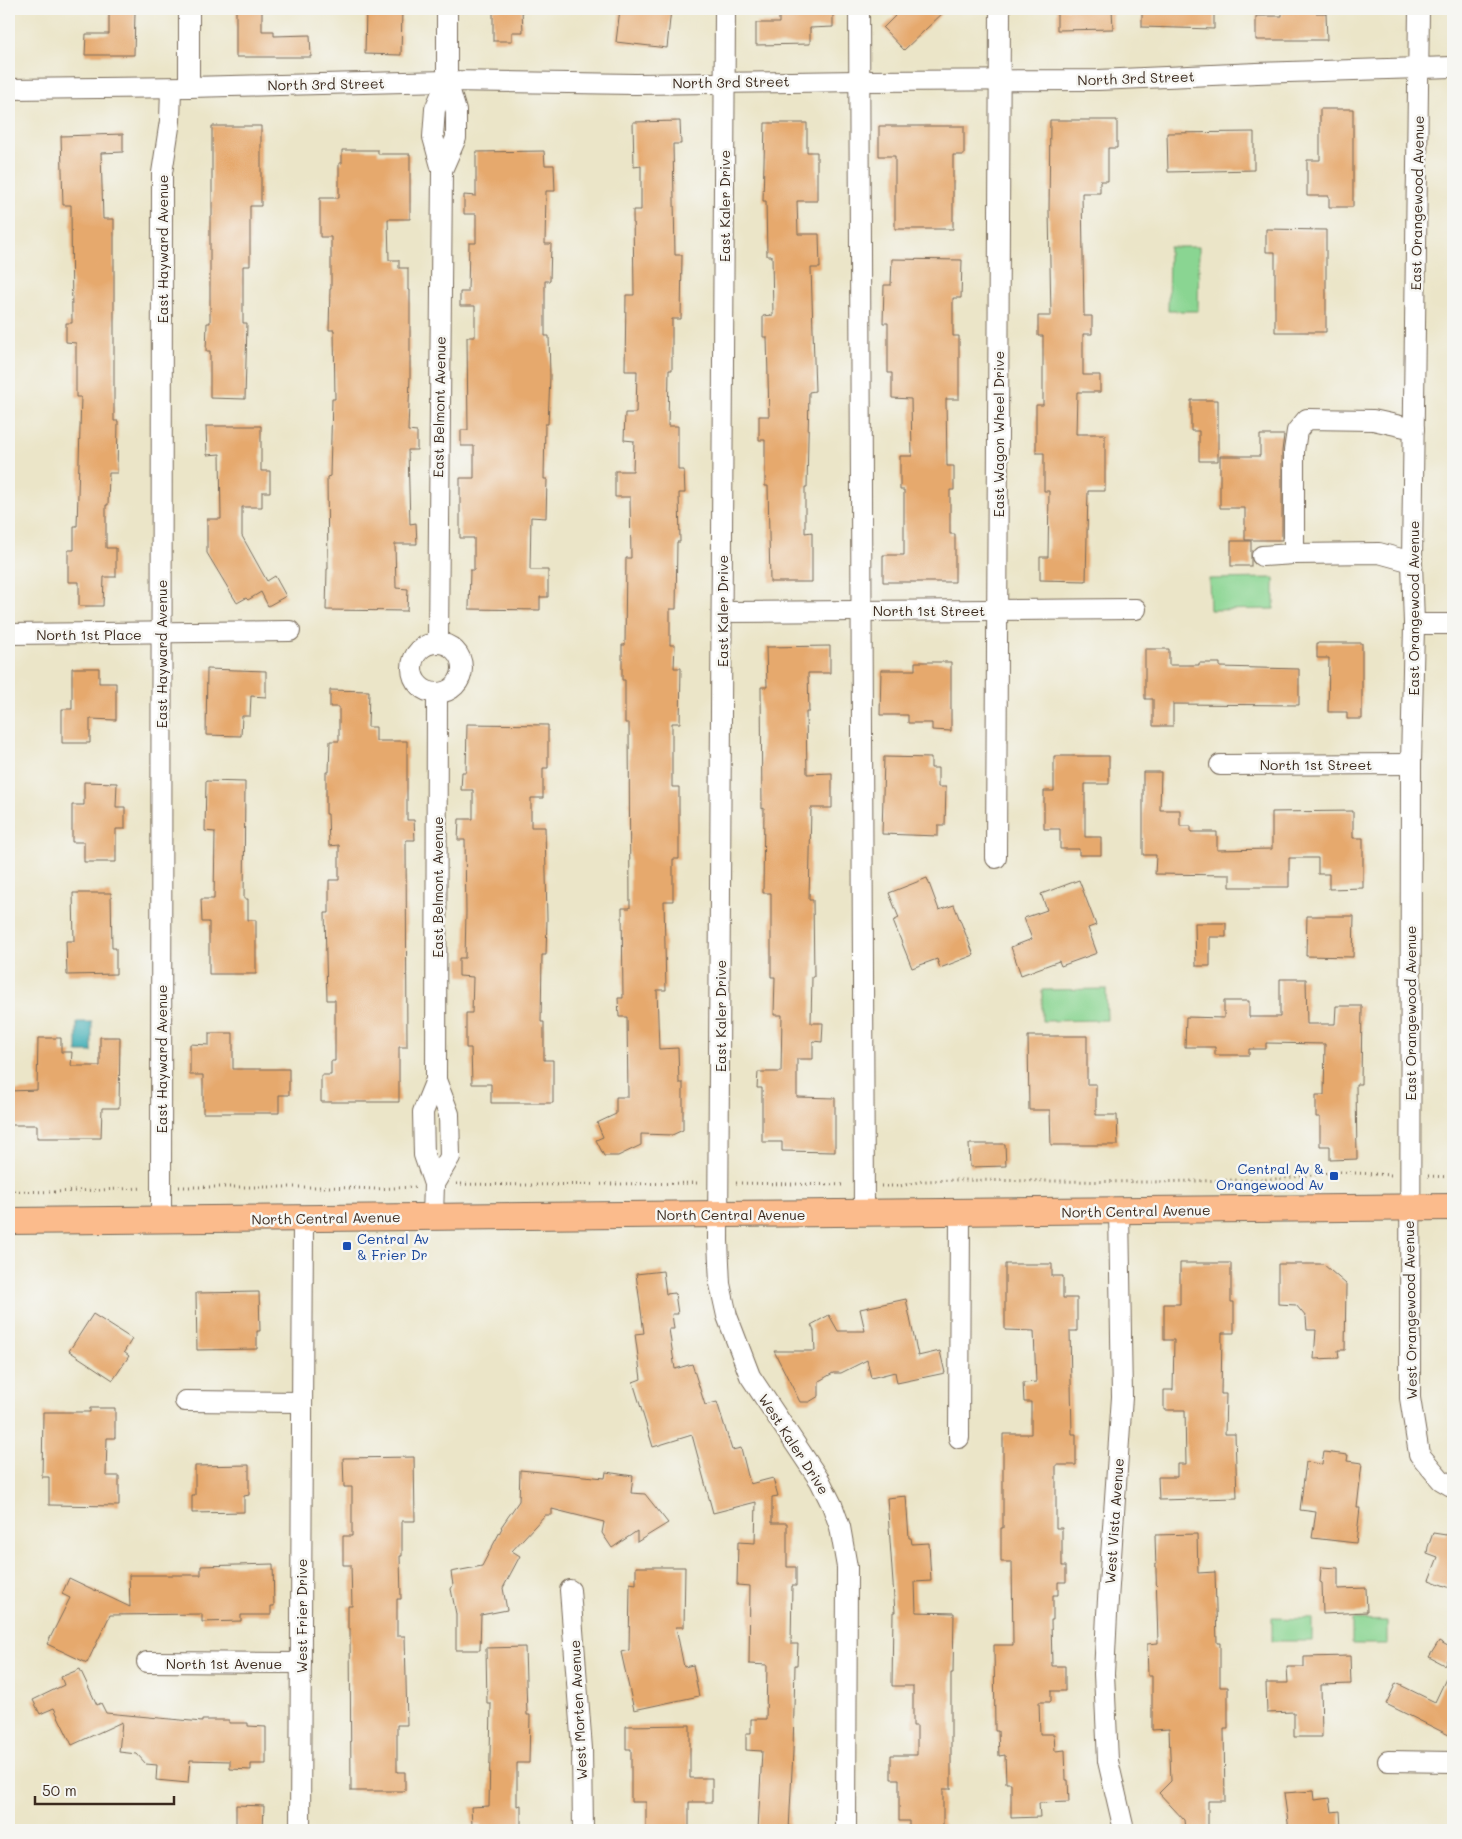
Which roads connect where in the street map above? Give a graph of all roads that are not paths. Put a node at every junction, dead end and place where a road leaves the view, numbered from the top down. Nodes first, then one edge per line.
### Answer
1 (189, 9) edge
2 (447, 9) edge
3 (725, 9) edge
4 (859, 9) edge
5 (1000, 9) edge
6 (1419, 9) edge
7 (1418, 67) junction
8 (1453, 67) edge
9 (858, 81) junction
10 (1000, 81) junction
11 (447, 82) junction
12 (724, 82) junction
13 (180, 88) junction
14 (9, 89) edge
15 (1414, 429) junction
16 (1294, 554) junction
17 (1262, 556) dead end
18 (1412, 562) junction
19 (1136, 609) dead end
20 (997, 610) junction
21 (861, 611) junction
22 (722, 612) junction
23 (1414, 624) junction
24 (1453, 624) edge
25 (290, 631) dead end
26 (162, 633) junction
27 (9, 634) edge
28 (438, 643) junction
29 (437, 694) junction
30 (1220, 764) dead end
31 (1411, 764) junction
32 (996, 858) dead end
33 (1409, 1207) junction
34 (1453, 1207) edge
35 (1119, 1211) junction
36 (960, 1213) junction
37 (718, 1214) junction
38 (864, 1214) junction
39 (433, 1216) junction
40 (303, 1218) junction
41 (9, 1221) edge
42 (161, 1221) junction
43 (185, 1401) dead end
44 (302, 1402) junction
45 (959, 1438) dead end
46 (1453, 1487) edge
47 (570, 1590) dead end
48 (146, 1662) dead end
49 (301, 1663) junction
50 (1388, 1761) dead end
51 (1453, 1762) edge
52 (300, 1830) edge
53 (582, 1830) edge
54 (846, 1830) edge
55 (1124, 1830) edge

1 - 13 street, East Hayward Avenue
2 - 11 street, East Belmont Avenue
3 - 12 street, East Kaler Drive
4 - 9 street
5 - 10 street, East Wagon Wheel Drive
6 - 7 street, East Orangewood Avenue
7 - 8 street, North 3rd Street
7 - 10 street, North 3rd Street
7 - 15 street, East Orangewood Avenue
9 - 10 street, North 3rd Street
9 - 12 street, North 3rd Street
9 - 21 street
10 - 20 street, East Wagon Wheel Drive
11 - 12 street, North 3rd Street
11 - 13 street, North 3rd Street
11 - 28 street, East Belmont Avenue
12 - 22 street, East Kaler Drive
13 - 14 street, North 3rd Street
13 - 26 street, East Hayward Avenue
15 - 16 street
15 - 18 street, East Orangewood Avenue
16 - 17 street
16 - 18 street
18 - 23 street, East Orangewood Avenue
19 - 20 street, North 1st Street
20 - 21 street, North 1st Street
20 - 32 street, East Wagon Wheel Drive
21 - 22 street, North 1st Street
21 - 38 street
22 - 37 street, East Kaler Drive
23 - 24 street
23 - 31 street, East Orangewood Avenue
25 - 26 street, North 1st Place
26 - 27 street, North 1st Place
26 - 42 street, East Hayward Avenue
28 - 29 street
28 - 29 street
29 - 39 street, East Belmont Avenue
30 - 31 street, North 1st Street
31 - 33 street, East Orangewood Avenue
33 - 34 main road, North Central Avenue
33 - 35 main road, North Central Avenue
33 - 46 street, West Orangewood Avenue
35 - 36 main road, North Central Avenue
35 - 55 street, West Vista Avenue
36 - 38 main road, North Central Avenue
36 - 45 street
37 - 38 main road, North Central Avenue
37 - 39 main road, North Central Avenue
37 - 54 street, West Kaler Drive
39 - 40 main road, North Central Avenue
40 - 42 main road, North Central Avenue
40 - 44 street, West Frier Drive
41 - 42 main road, North Central Avenue
43 - 44 street
44 - 49 street, West Frier Drive
47 - 53 street, West Morten Avenue
48 - 49 street, North 1st Avenue
49 - 52 street, West Frier Drive
50 - 51 street

